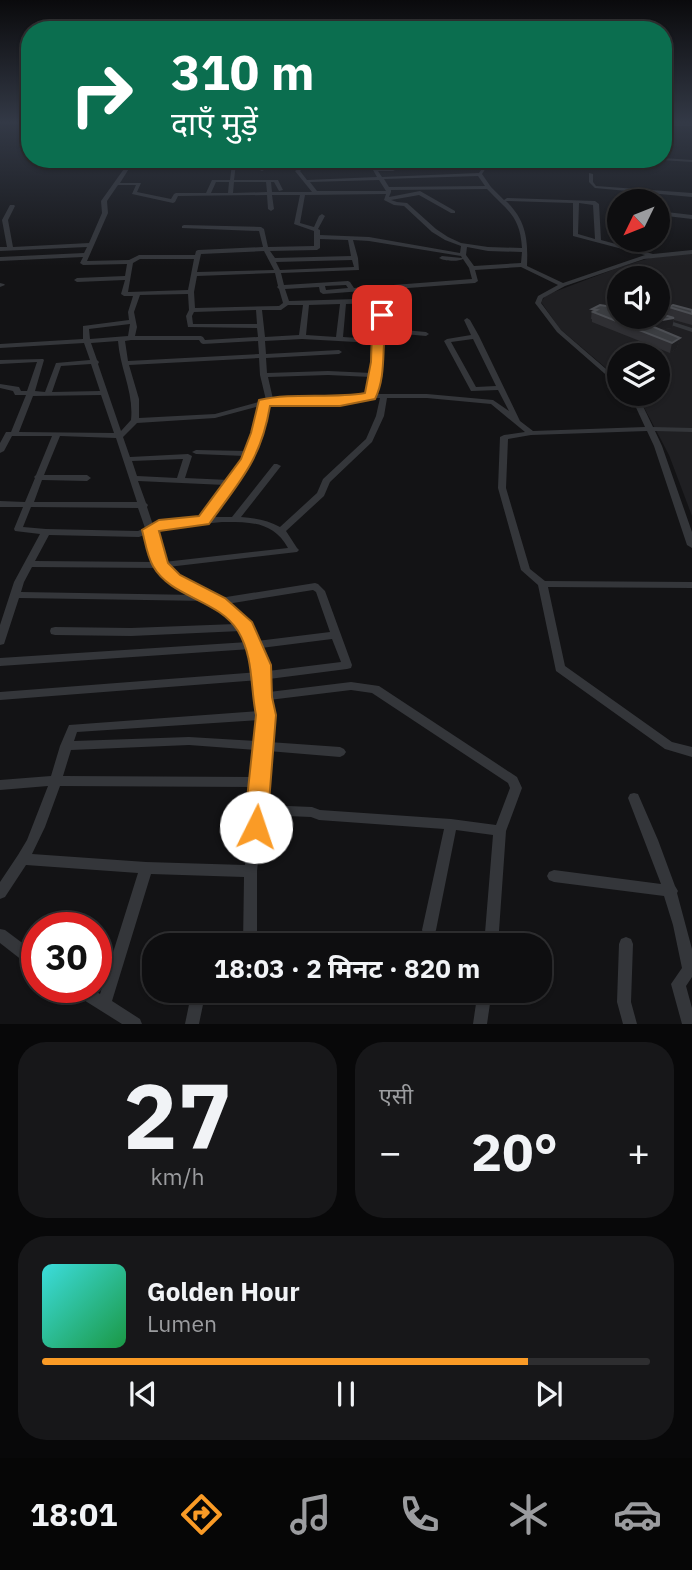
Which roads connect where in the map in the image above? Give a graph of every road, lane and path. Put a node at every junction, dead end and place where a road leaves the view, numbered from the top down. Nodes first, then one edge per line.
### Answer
1 (125, 171) edge
2 (233, 171) edge
3 (297, 171) edge
4 (340, 171) edge
5 (376, 171) edge
6 (482, 171) edge
7 (480, 174) junction
8 (591, 174) dead end
9 (382, 179) junction
10 (340, 180) junction
11 (232, 181) junction
12 (257, 181) junction
13 (268, 181) junction
14 (309, 181) junction
15 (117, 184) junction
16 (488, 187) junction
17 (621, 189) edge
18 (281, 190) dead end
19 (389, 191) junction
20 (316, 193) junction
21 (670, 193) edge
22 (303, 194) junction
23 (208, 195) junction
24 (230, 195) junction
25 (692, 195) edge
26 (251, 196) junction
27 (269, 196) junction
28 (386, 199) junction
29 (507, 200) dead end
30 (576, 201) junction
31 (12, 206) dead end
32 (271, 209) dead end
33 (453, 212) dead end
34 (670, 214) edge
35 (322, 216) dead end
36 (692, 217) edge
37 (3, 220) edge
38 (184, 227) dead end
39 (316, 228) junction
40 (4, 230) edge
41 (318, 237) junction
42 (350, 238) junction
43 (8, 239) junction
44 (0, 240) edge
45 (598, 240) junction
46 (89, 245) junction
47 (464, 246) junction
48 (10, 248) junction
49 (0, 249) edge
50 (266, 249) junction
51 (526, 250) junction
52 (692, 252) edge
53 (85, 255) junction
54 (653, 255) junction
55 (197, 257) junction
56 (464, 257) junction
57 (355, 258) junction
58 (442, 258) dead end
59 (0, 259) edge
60 (275, 260) junction
61 (130, 262) junction
62 (524, 265) junction
63 (472, 268) junction
64 (275, 271) junction
65 (194, 274) junction
66 (128, 278) junction
67 (77, 280) dead end
68 (563, 285) junction
69 (280, 287) junction
70 (393, 287) junction
71 (191, 292) junction
72 (137, 294) junction
73 (383, 301) junction
74 (286, 303) junction
75 (306, 303) junction
76 (344, 303) junction
77 (259, 309) junction
78 (192, 310) junction
79 (382, 315) junction
80 (405, 315) dead end
81 (467, 320) dead end
82 (133, 322) junction
83 (670, 323) edge
84 (260, 326) junction
85 (378, 330) junction
86 (692, 330) edge
87 (426, 334) dead end
88 (302, 337) junction
89 (475, 337) junction
90 (131, 338) junction
91 (121, 339) junction
92 (260, 339) junction
93 (339, 340) junction
94 (88, 341) junction
95 (377, 341) junction
96 (0, 346) edge
97 (339, 352) dead end
98 (262, 356) junction
99 (0, 362) edge
100 (96, 362) junction
101 (125, 363) junction
102 (607, 373) edge
103 (264, 375) junction
104 (374, 375) junction
105 (0, 386) edge
106 (501, 388) junction
107 (106, 393) junction
108 (48, 394) junction
109 (29, 395) junction
110 (371, 396) junction
111 (384, 396) junction
112 (267, 402) junction
113 (639, 406) edge
114 (135, 421) junction
115 (520, 424) junction
116 (649, 429) junction
117 (692, 430) edge
118 (531, 433) junction
119 (15, 434) junction
120 (57, 434) junction
121 (120, 436) junction
122 (0, 451) edge
123 (196, 453) dead end
124 (250, 454) junction
125 (129, 459) junction
126 (276, 467) dead end
127 (38, 477) junction
128 (87, 478) dead end
129 (134, 478) junction
130 (181, 479) junction
131 (232, 482) junction
132 (0, 504) edge
133 (28, 505) junction
134 (144, 505) junction
135 (234, 520) junction
136 (204, 521) junction
137 (150, 530) junction
138 (281, 531) junction
139 (46, 532) junction
140 (692, 545) edge
141 (28, 564) junction
142 (160, 565) junction
143 (543, 584) junction
144 (692, 585) edge
145 (15, 595) junction
146 (215, 600) junction
147 (5, 615) edge
148 (245, 627) junction
149 (55, 631) dead end
150 (337, 635) junction
151 (0, 641) edge
152 (253, 645) junction
153 (0, 662) edge
154 (262, 676) junction
155 (0, 696) edge
156 (262, 697) junction
157 (266, 715) junction
158 (66, 746) junction
159 (263, 746) junction
160 (340, 752) dead end
161 (692, 752) edge
162 (56, 781) junction
163 (259, 782) junction
164 (0, 785) edge
165 (634, 798) dead end
166 (257, 810) junction
167 (452, 824) junction
168 (500, 831) junction
169 (23, 859) junction
170 (146, 868) junction
171 (251, 871) junction
172 (555, 876) dead end
173 (671, 891) junction
174 (0, 893) edge
175 (429, 930) dead end
176 (250, 933) edge
177 (492, 933) edge
178 (0, 935) edge
179 (626, 944) dead end
180 (21, 950) edge
181 (691, 971) edge
182 (101, 1003) edge
183 (196, 1003) edge
184 (483, 1003) edge
185 (104, 1005) junction
186 (135, 1024) edge
187 (192, 1024) edge
188 (480, 1024) edge
189 (630, 1024) edge
190 (689, 1024) edge

1 - 15 street
2 - 11 street
3 - 14 street
4 - 10 street
5 - 9 street
6 - 7 street
7 - 9 street
7 - 16 street
8 - 17 street
9 - 10 street
9 - 19 street
10 - 14 street
11 - 12 street
11 - 23 street
11 - 24 street
12 - 13 street
12 - 26 street
13 - 18 street
13 - 27 street
14 - 20 street
15 - 23 street
15 - 46 street
16 - 19 street
16 - 51 street
19 - 20 street
19 - 28 street
20 - 22 street
21 - 25 street
22 - 27 street
22 - 39 street
23 - 24 street
24 - 26 street
26 - 27 street
27 - 32 street
28 - 33 street
28 - 47 street
29 - 30 street
30 - 45 street
30 - 45 street
31 - 37 street
34 - 36 street
35 - 39 street
37 - 40 street
38 - 50 street
39 - 41 street
40 - 43 street
41 - 42 street
41 - 50 street
42 - 56 street
42 - 57 street
43 - 44 street
43 - 48 street
45 - 54 street
46 - 48 street
46 - 53 street
47 - 51 street
47 - 56 street
48 - 49 street
50 - 55 street
50 - 60 street
51 - 62 street
52 - 54 street
53 - 59 street
53 - 61 street
54 - 68 street
55 - 61 street
55 - 65 street
56 - 58 street
56 - 63 street
57 - 60 street
57 - 64 street
60 - 64 street
61 - 66 street
62 - 63 street
62 - 68 street
63 - 70 street
64 - 65 street
64 - 69 street
65 - 71 street
66 - 67 street
66 - 72 street
68 - 102 street
69 - 70 street
69 - 74 street
70 - 73 street
71 - 72 street
71 - 78 street
72 - 82 street
73 - 76 street
73 - 79 street
74 - 75 street
74 - 77 street
75 - 76 street
75 - 88 street
76 - 93 street
77 - 78 street
77 - 84 street
78 - 84 street
79 - 80 street
79 - 85 street
81 - 89 street
82 - 90 street
82 - 94 street
83 - 86 street
84 - 92 street
85 - 87 street
85 - 95 street
88 - 92 street
88 - 93 street
89 - 106 street
89 - 106 street
90 - 91 street
90 - 92 street
91 - 94 street
91 - 101 street
92 - 98 street
93 - 95 street
94 - 96 street
94 - 100 street
95 - 104 street
97 - 98 street
98 - 101 street
98 - 103 street
99 - 109 street
100 - 107 street
100 - 108 street
101 - 114 street
103 - 104 street
103 - 112 street
104 - 110 street
105 - 109 street
106 - 115 street
107 - 108 street
107 - 121 street
108 - 109 street
109 - 119 street
110 - 111 street
110 - 112 street
111 - 115 street
111 - 138 street
112 - 114 street
112 - 124 street
113 - 116 street
114 - 121 street
115 - 118 street
116 - 117 street
116 - 118 street
116 - 140 street
118 - 143 street
119 - 120 street
119 - 122 street
120 - 121 street
120 - 127 street
121 - 125 street
123 - 124 street
124 - 131 street
125 - 129 street
125 - 130 street
126 - 135 street
127 - 128 street
127 - 133 street
129 - 130 street
129 - 134 street
130 - 131 street
131 - 136 street
132 - 133 street
133 - 134 street
133 - 139 street
134 - 137 street
135 - 136 street
135 - 138 street
136 - 137 street
137 - 139 street
137 - 142 street
138 - 142 street
139 - 141 street
141 - 142 street
141 - 145 street
142 - 146 street
143 - 144 street
143 - 161 street
145 - 146 street
145 - 147 street
146 - 148 street
146 - 150 street
147 - 151 street
148 - 149 street
148 - 152 street
150 - 152 street
150 - 154 street
152 - 153 street
152 - 154 street
154 - 155 street
154 - 156 street
156 - 157 street
156 - 168 street
157 - 158 street
157 - 159 street
158 - 159 street
158 - 162 street
159 - 160 street
159 - 163 street
162 - 163 street
162 - 164 street
162 - 169 street
163 - 166 street
165 - 173 street
166 - 167 street
166 - 171 street
167 - 168 street
167 - 175 street
168 - 177 street
169 - 170 street
169 - 174 street
170 - 171 street
170 - 185 street
171 - 176 street
172 - 173 street
173 - 181 street
178 - 180 street
179 - 189 street
181 - 190 street
182 - 185 street
183 - 187 street
184 - 188 street
185 - 186 street

